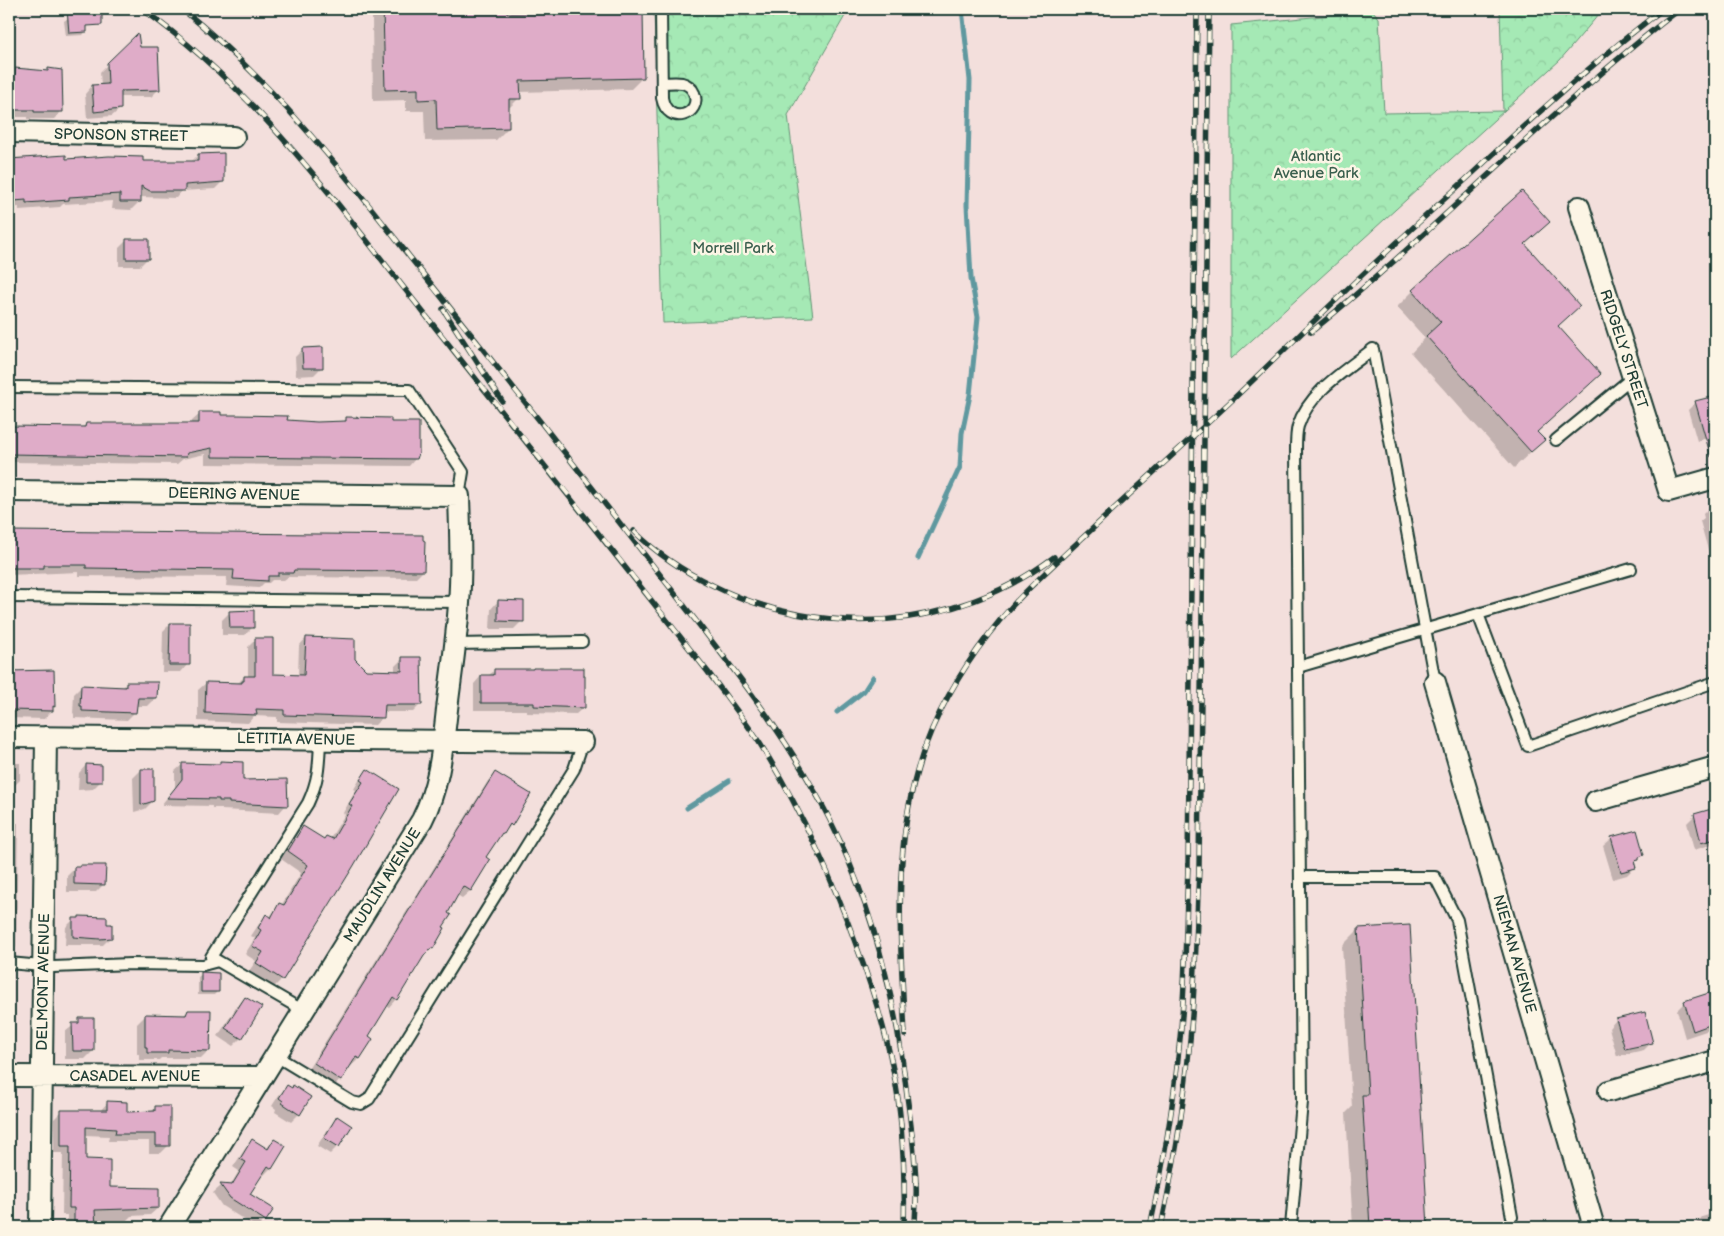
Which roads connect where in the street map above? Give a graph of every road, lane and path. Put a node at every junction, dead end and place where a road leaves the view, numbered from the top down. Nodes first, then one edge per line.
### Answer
1 (661, 9) edge
2 (662, 83) dead end
3 (9, 132) edge
4 (234, 137) dead end
5 (1580, 206) dead end
6 (1633, 377) junction
7 (9, 387) edge
8 (1556, 440) dead end
9 (1715, 478) edge
10 (9, 491) edge
11 (459, 496) junction
12 (1631, 569) dead end
13 (9, 597) edge
14 (460, 602) junction
15 (1478, 614) junction
16 (1426, 630) junction
17 (582, 642) dead end
18 (455, 644) junction
19 (1298, 667) junction
20 (1435, 682) joint
21 (1715, 682) edge
22 (9, 737) edge
23 (46, 737) junction
24 (320, 740) junction
25 (444, 741) junction
26 (583, 742) joint
27 (1715, 767) edge
28 (1596, 801) dead end
29 (1300, 877) junction
30 (218, 961) junction
31 (9, 963) edge
32 (43, 965) junction
33 (304, 1011) junction
34 (276, 1056) junction
35 (1715, 1061) edge
36 (9, 1076) edge
37 (42, 1076) junction
38 (262, 1077) junction
39 (1609, 1091) dead end
40 (1512, 1217) dead end
41 (40, 1227) edge
42 (168, 1227) edge
43 (1291, 1227) edge
44 (1594, 1227) edge

1 - 2 lane
3 - 4 street, SPONSON STREET
5 - 6 street, RIDGELY STREET
6 - 8 lane
6 - 9 street, RIDGELY STREET
7 - 11 lane
10 - 11 street, DEERING AVENUE
11 - 14 street, MAUDLIN AVENUE
12 - 15 lane
13 - 14 lane
14 - 18 street, MAUDLIN AVENUE
15 - 16 lane
15 - 21 lane
16 - 19 lane
16 - 19 lane
16 - 20 lane
17 - 18 lane
18 - 25 street, MAUDLIN AVENUE
19 - 29 lane
20 - 44 street, NIEMAN AVENUE
22 - 23 street, LETITIA AVENUE
23 - 24 street, LETITIA AVENUE
23 - 32 street, DELMONT AVENUE
24 - 25 street, LETITIA AVENUE
24 - 30 lane
25 - 26 street, LETITIA AVENUE
25 - 33 street, MAUDLIN AVENUE
26 - 34 lane
27 - 28 street
29 - 40 lane
29 - 43 lane
30 - 32 lane
30 - 33 lane
31 - 32 lane
32 - 37 street, DELMONT AVENUE
33 - 34 street, MAUDLIN AVENUE
34 - 38 street, MAUDLIN AVENUE
35 - 39 street
36 - 37 street, CASADEL AVENUE
37 - 38 street, CASADEL AVENUE
37 - 41 street, DELMONT AVENUE
38 - 42 street, MAUDLIN AVENUE

